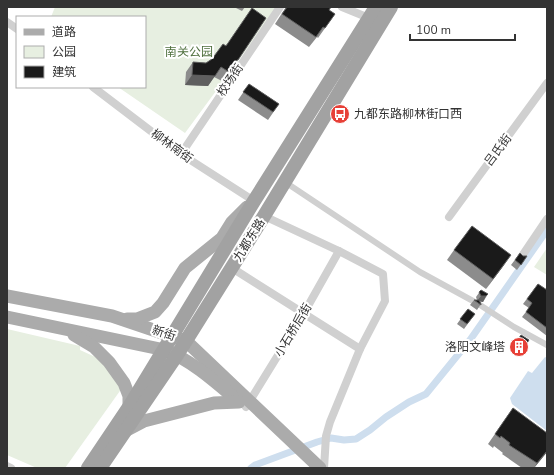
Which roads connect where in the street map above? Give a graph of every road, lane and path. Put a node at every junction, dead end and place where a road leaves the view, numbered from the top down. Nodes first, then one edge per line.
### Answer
1 (280, 7) edge
2 (342, 7) edge
3 (390, 7) edge
4 (373, 13) edge
5 (7, 22) edge
6 (16, 28) edge
7 (547, 83) edge
8 (94, 88) edge
9 (181, 154) junction
10 (285, 182) junction
11 (254, 201) junction
12 (264, 216) junction
13 (449, 217) dead end
14 (547, 219) edge
15 (339, 251) junction
16 (522, 256) edge
17 (232, 268) junction
18 (7, 296) edge
19 (473, 301) edge
20 (480, 305) edge
21 (304, 313) junction
22 (7, 317) edge
23 (124, 320) junction
24 (65, 330) junction
25 (172, 336) junction
26 (186, 341) junction
27 (547, 345) edge
28 (360, 349) junction
29 (171, 352) junction
30 (245, 403) junction
31 (129, 407) junction
32 (125, 431) junction
33 (312, 464) edge
34 (7, 466) edge
35 (11, 468) edge
36 (88, 468) edge
37 (100, 468) edge
38 (324, 468) edge

1 - 9 street, 校场街
2 - 4 street
3 - 10 highway, 九都东路
4 - 11 highway, 九都东路
5 - 6 street
7 - 13 street, 吕氏街
8 - 9 street, 柳林南街
9 - 11 street, 柳林南街
10 - 12 highway, 九都东路
10 - 19 street
11 - 23 main road
11 - 25 highway, 九都东路
12 - 15 street
12 - 17 highway, 九都东路
14 - 16 street
15 - 21 street, 小石桥后街
15 - 28 street
17 - 21 street
17 - 26 highway, 九都东路
18 - 23 main road, 新街
20 - 27 street
21 - 28 street
21 - 30 street, 小石桥后街
22 - 24 main road, 新街
23 - 25 main road, 新街
24 - 29 main road, 新街
24 - 31 main road
25 - 26 main road, 新街
25 - 29 highway, 九都东路
26 - 29 highway, 九都东路
26 - 30 main road, 新街
28 - 38 street
29 - 30 main road, 新街
29 - 31 highway, 九都东路
29 - 32 highway, 九都东路
30 - 32 main road
30 - 33 main road, 新街
31 - 36 highway, 九都东路
32 - 37 highway, 九都东路
34 - 35 street

